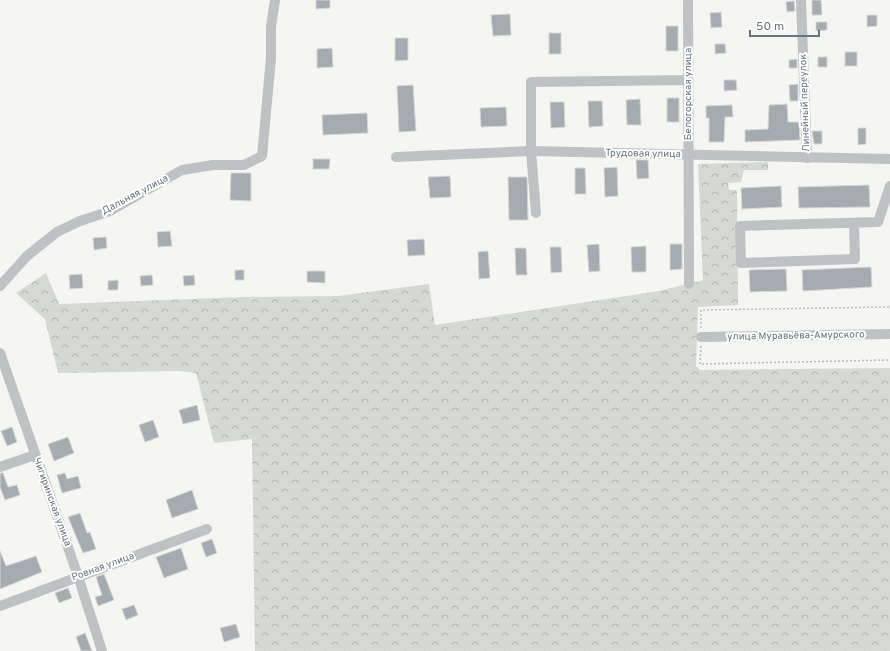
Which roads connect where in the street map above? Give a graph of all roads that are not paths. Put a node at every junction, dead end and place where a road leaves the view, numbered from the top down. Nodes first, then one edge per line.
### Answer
1 (275, 0) edge
2 (688, 0) edge
3 (801, 0) edge
4 (688, 80) junction
5 (531, 151) junction
6 (688, 154) junction
7 (396, 157) dead end
8 (807, 158) junction
9 (890, 159) edge
10 (890, 186) edge
11 (536, 213) dead end
12 (854, 223) junction
13 (689, 284) dead end
14 (0, 286) edge
15 (890, 334) edge
16 (701, 338) dead end
17 (0, 353) edge
18 (35, 455) junction
19 (0, 467) edge
20 (207, 529) dead end
21 (78, 576) junction
22 (0, 606) edge
23 (102, 651) edge

1 - 14 street, Дальняя улица
2 - 4 street, Белогорская улица
3 - 8 street, Линейный переулок
4 - 5 street
4 - 6 street, Белогорская улица
5 - 6 street, Трудовая улица
5 - 7 street, Трудовая улица
5 - 11 street
6 - 8 street, Трудовая улица
6 - 13 street, Белогорская улица
8 - 9 street, Трудовая улица
10 - 12 street
12 - 12 street
15 - 16 street, улица Муравьёва-Амурского
17 - 18 street, Чигиринская улица
18 - 19 street
18 - 21 street, Чигиринская улица
20 - 21 street, Ровная улица
21 - 22 street, Ровная улица
21 - 23 street, Чигиринская улица

